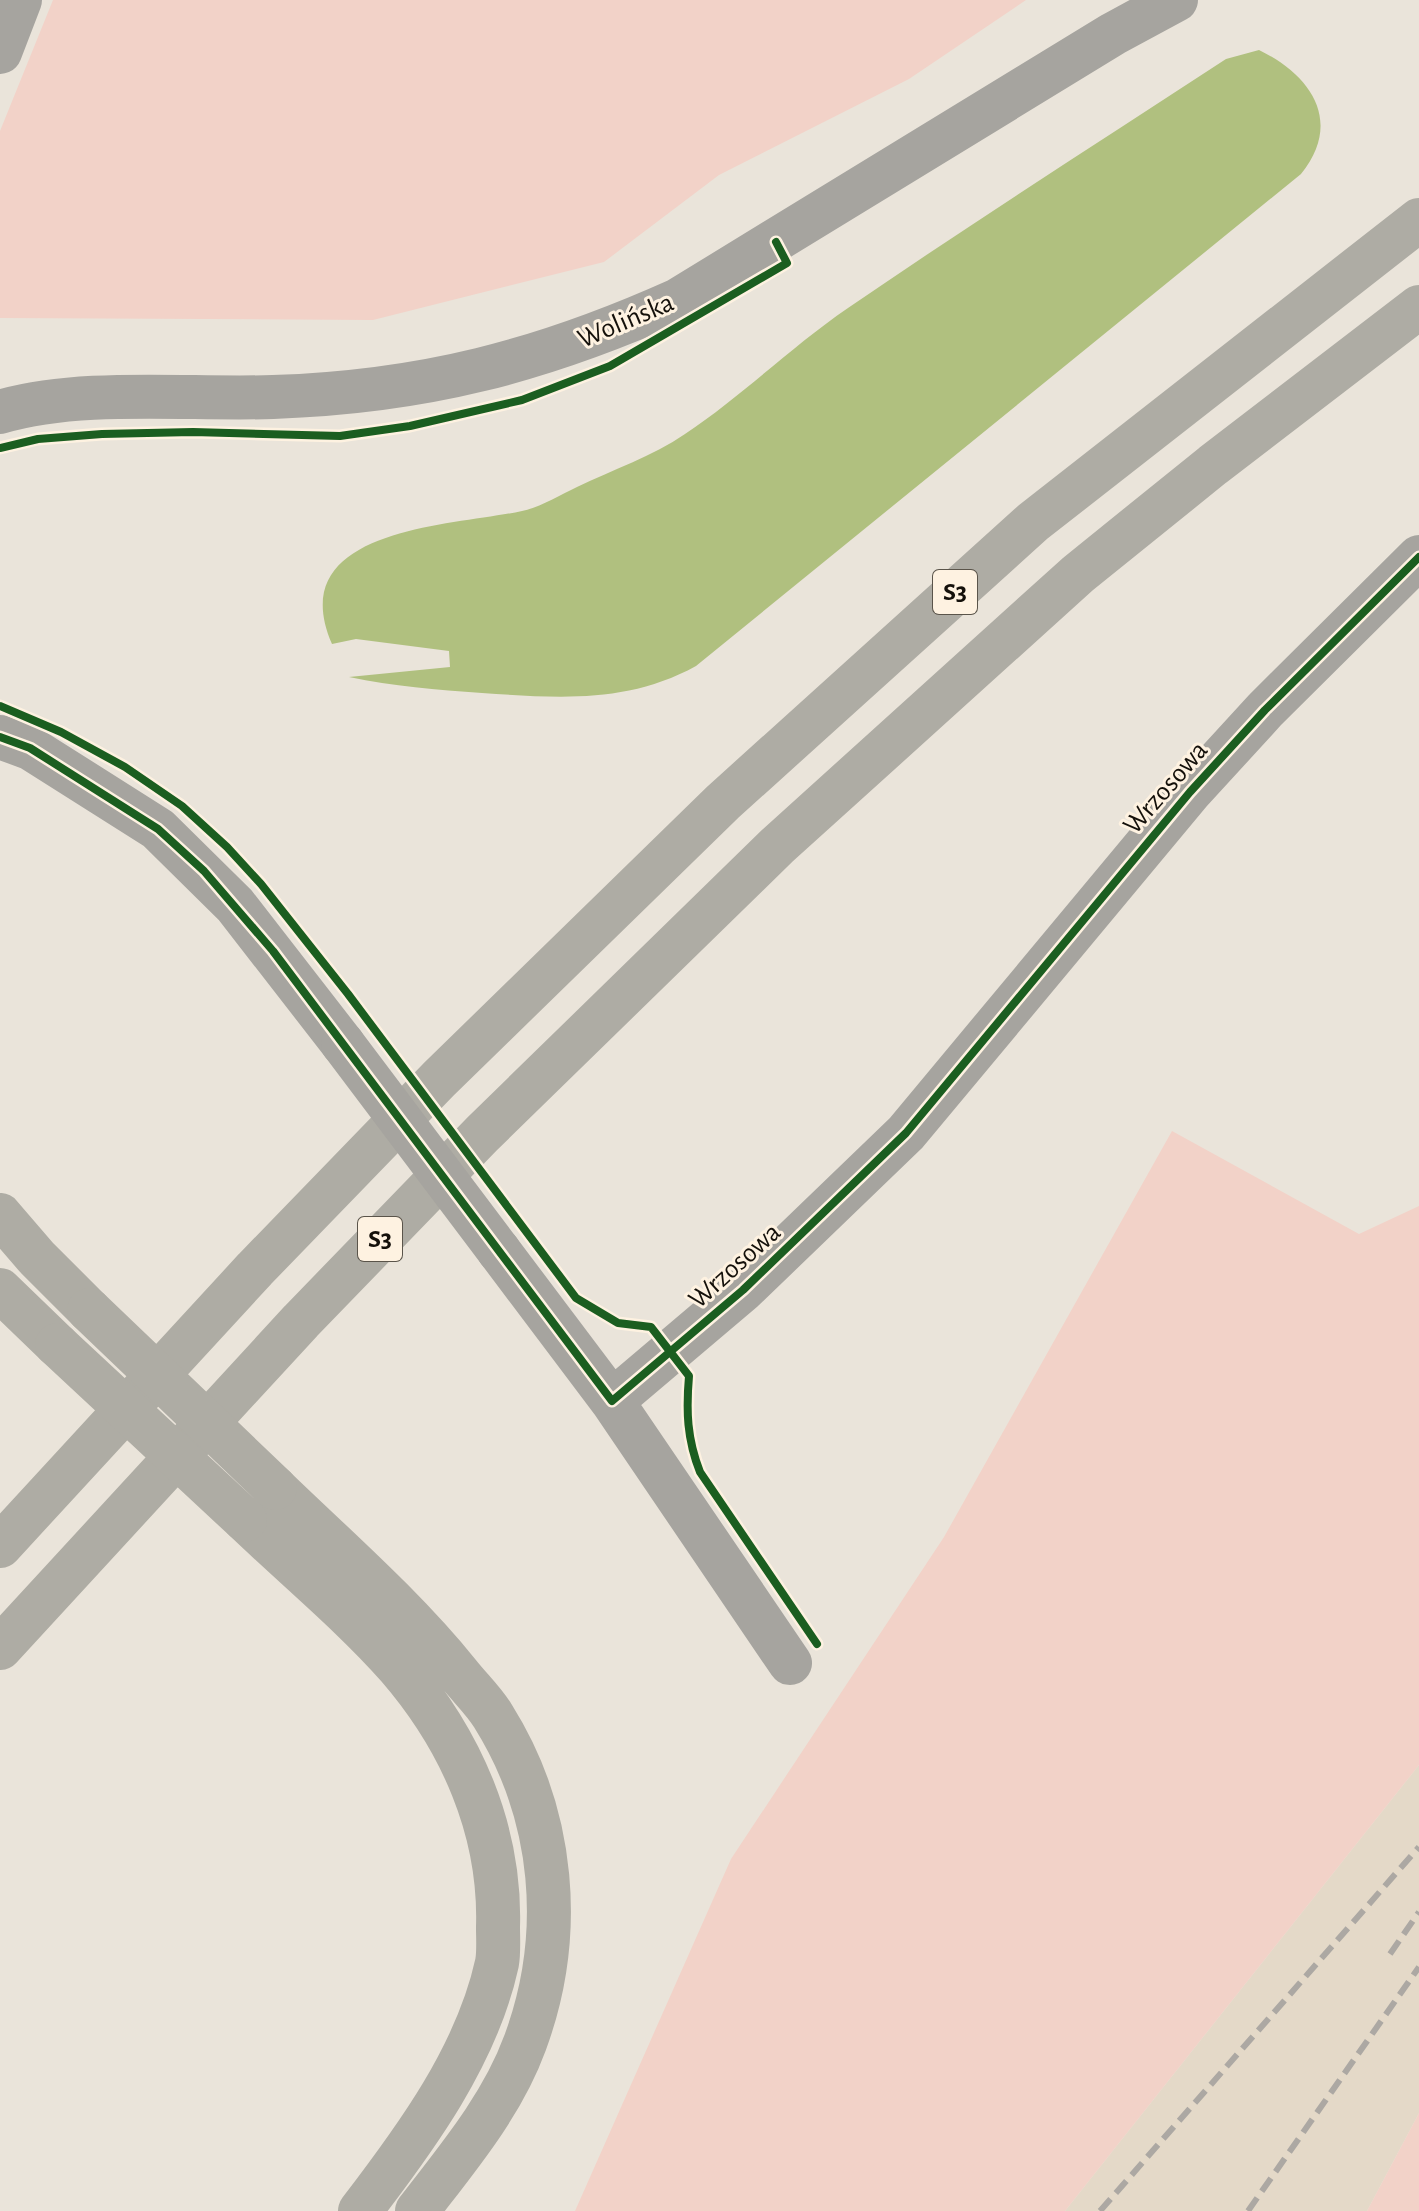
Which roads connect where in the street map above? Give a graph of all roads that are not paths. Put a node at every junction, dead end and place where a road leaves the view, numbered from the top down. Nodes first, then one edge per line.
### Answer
1 (20, 0) edge
2 (1176, 0) edge
3 (0, 52) edge
4 (1419, 220) edge
5 (1419, 307) edge
6 (0, 412) edge
7 (1419, 557) edge
8 (0, 737) edge
9 (0, 764) edge
10 (82, 782) junction
11 (0, 1215) edge
12 (0, 1290) edge
13 (612, 1401) junction
14 (0, 1546) edge
15 (0, 1648) edge
16 (790, 1663) dead end
17 (360, 2211) edge
18 (417, 2211) edge

1 - 3 street
2 - 6 street, Wolińska
4 - 14 highway, S3
5 - 15 highway, S3
7 - 13 street, Wrzosowa
8 - 10 street
9 - 10 street
10 - 13 street, bridge
11 - 18 highway, bridge
12 - 17 highway, bridge
13 - 16 street

